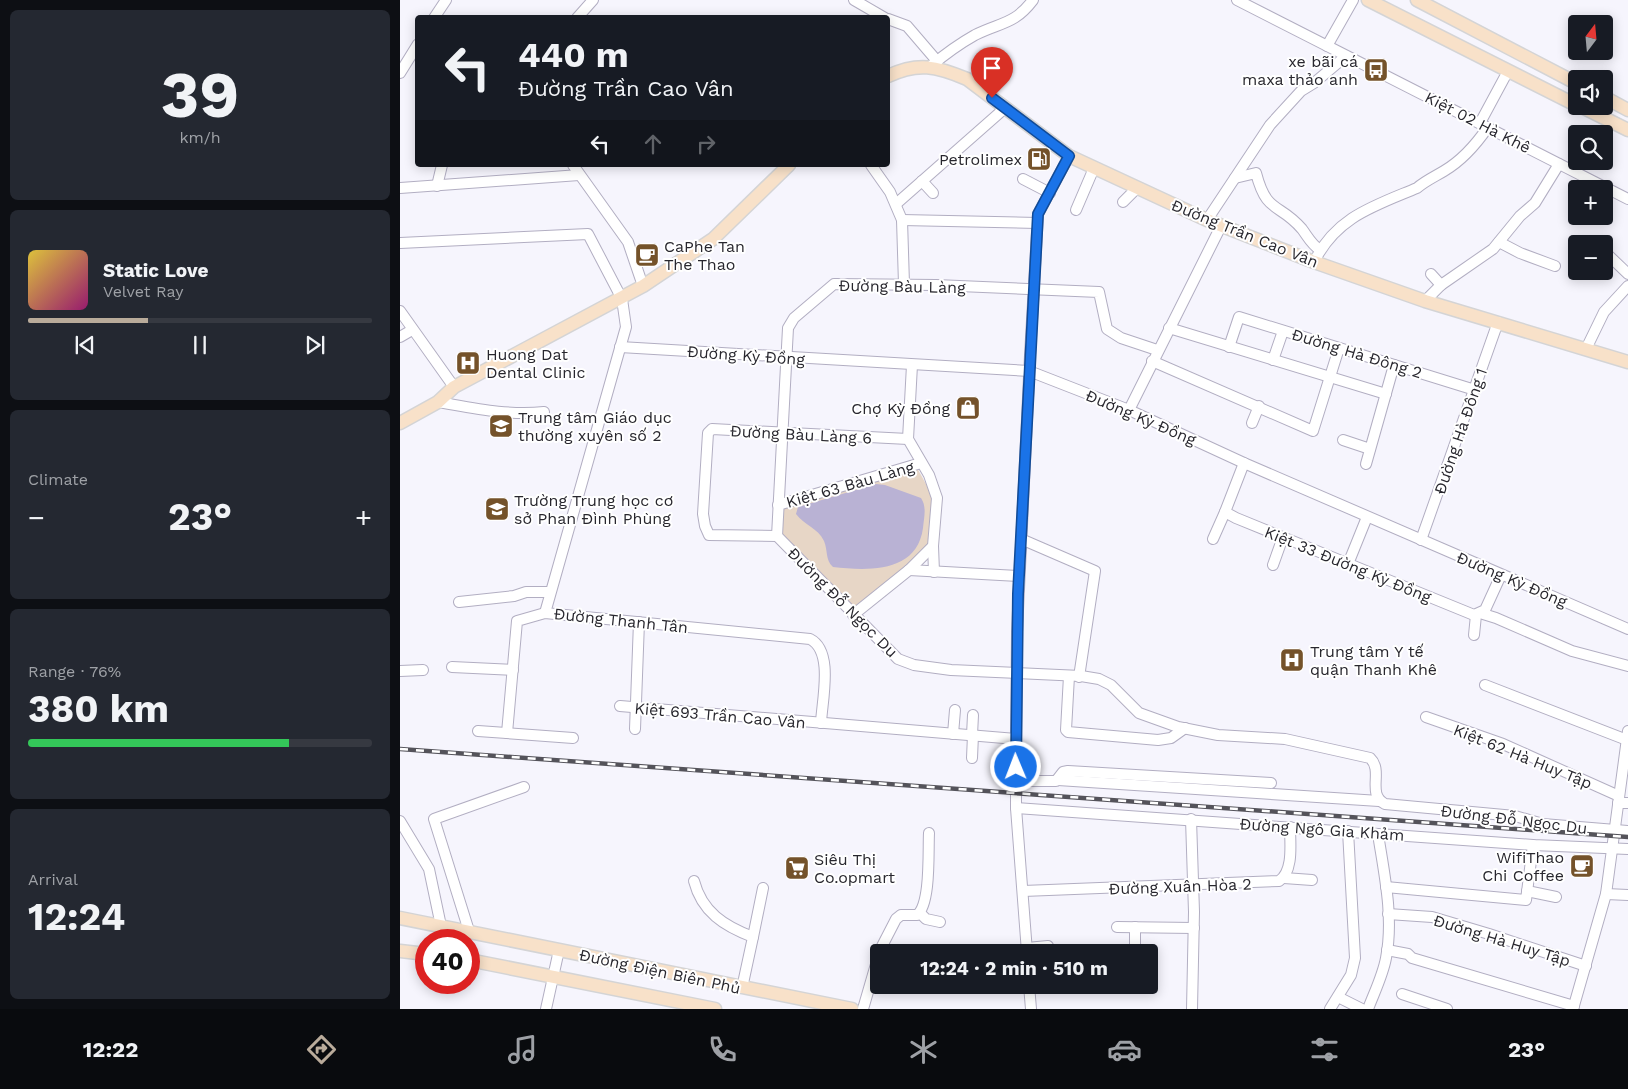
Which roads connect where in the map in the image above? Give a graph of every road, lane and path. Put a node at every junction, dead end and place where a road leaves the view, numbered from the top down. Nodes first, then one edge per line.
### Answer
1 (446, 0) edge
2 (592, 0) edge
3 (854, 0) edge
4 (1033, 0) edge
5 (1237, 0) edge
6 (1353, 0) edge
7 (1368, 0) edge
8 (1421, 2) edge
9 (436, 15) edge
10 (580, 15) edge
11 (881, 15) edge
12 (890, 20) edge
13 (1415, 24) junction
14 (1327, 46) junction
15 (415, 49) edge
16 (1346, 56) junction
17 (934, 64) junction
18 (1508, 71) junction
19 (400, 72) edge
20 (890, 75) edge
21 (1568, 79) edge
22 (1568, 100) edge
23 (1613, 102) edge
24 (1005, 108) junction
25 (1628, 110) edge
26 (1598, 115) edge
27 (1484, 125) junction
28 (1628, 130) edge
29 (1069, 156) junction
30 (1559, 164) junction
31 (442, 167) edge
32 (787, 167) edge
33 (872, 167) edge
34 (576, 168) edge
35 (1094, 168) junction
36 (1235, 178) junction
37 (1023, 179) dead end
38 (922, 181) junction
39 (438, 186) junction
40 (400, 188) edge
41 (1138, 188) junction
42 (933, 192) dead end
43 (1050, 193) junction
44 (1628, 199) edge
45 (1123, 202) dead end
46 (896, 204) junction
47 (1076, 210) dead end
48 (902, 220) junction
49 (1207, 220) junction
50 (1037, 223) junction
51 (1221, 226) junction
52 (1499, 242) junction
53 (400, 243) edge
54 (1320, 250) junction
55 (1613, 260) edge
56 (1314, 262) junction
57 (1555, 266) dead end
58 (1431, 274) dead end
59 (1628, 274) edge
60 (904, 284) junction
61 (1441, 285) junction
62 (643, 286) junction
63 (1628, 286) edge
64 (1033, 290) junction
65 (622, 299) junction
66 (1425, 301) junction
67 (400, 311) edge
68 (1498, 322) junction
69 (1169, 328) junction
70 (412, 330) junction
71 (1283, 331) junction
72 (400, 337) edge
73 (620, 347) junction
74 (1229, 347) junction
75 (1339, 348) junction
76 (1586, 349) junction
77 (1157, 350) junction
78 (786, 358) junction
79 (1273, 360) junction
80 (1152, 361) junction
81 (1628, 362) edge
82 (912, 365) junction
83 (1394, 365) junction
84 (1029, 371) junction
85 (1330, 377) junction
86 (454, 387) junction
87 (1475, 390) junction
88 (1386, 394) junction
89 (438, 402) junction
90 (1259, 406) junction
91 (1129, 410) junction
92 (544, 412) dead end
93 (400, 423) edge
94 (1252, 423) dead end
95 (782, 433) junction
96 (908, 439) junction
97 (1343, 440) dead end
98 (1370, 449) junction
99 (921, 463) junction
100 (1244, 463) junction
101 (1366, 464) dead end
102 (778, 505) junction
103 (1224, 512) junction
104 (1367, 517) junction
105 (709, 535) joint
106 (777, 536) junction
107 (1283, 537) junction
108 (1213, 539) dead end
109 (1021, 540) junction
110 (1422, 540) junction
111 (933, 546) junction
112 (1348, 564) junction
113 (1273, 565) dead end
114 (909, 570) junction
115 (934, 572) junction
116 (1501, 575) junction
117 (1019, 576) junction
118 (550, 592) junction
119 (459, 602) dead end
120 (545, 613) junction
121 (1478, 614) junction
122 (853, 616) junction
123 (639, 622) junction
124 (1628, 629) edge
125 (1474, 635) dead end
126 (1628, 666) edge
127 (452, 667) dead end
128 (423, 670) dead end
129 (512, 670) junction
130 (400, 671) edge
131 (1016, 674) junction
132 (1074, 676) junction
133 (1485, 685) dead end
134 (620, 706) dead end
135 (636, 707) junction
136 (955, 710) dead end
137 (973, 715) dead end
138 (1426, 718) dead end
139 (821, 723) junction
140 (1185, 728) junction
141 (635, 729) dead end
142 (478, 731) dead end
143 (507, 733) junction
144 (953, 734) junction
145 (972, 735) junction
146 (1627, 736) edge
147 (573, 738) dead end
148 (1016, 739) junction
149 (972, 758) dead end
150 (1058, 780) junction
151 (1016, 781) junction
152 (1271, 783) dead end
153 (524, 787) dead end
154 (1379, 801) junction
155 (1622, 801) edge
156 (1016, 808) junction
157 (1191, 819) junction
158 (400, 821) edge
159 (1290, 827) junction
160 (1615, 830) junction
161 (1348, 831) junction
162 (1628, 831) edge
163 (929, 833) dead end
164 (1378, 834) junction
165 (1533, 845) junction
166 (1613, 849) junction
167 (1628, 849) edge
168 (1284, 878) junction
169 (1312, 880) dead end
170 (694, 881) dead end
171 (1194, 886) junction
172 (1386, 887) junction
173 (763, 888) dead end
174 (1023, 890) junction
175 (1527, 891) junction
176 (1606, 894) junction
177 (1628, 895) edge
178 (1556, 897) dead end
179 (920, 913) junction
180 (1388, 914) junction
181 (400, 918) edge
182 (940, 922) dead end
183 (441, 926) junction
184 (1116, 927) dead end
185 (1135, 927) junction
186 (1194, 928) junction
187 (458, 929) edge
188 (468, 929) edge
189 (480, 933) edge
190 (753, 937) junction
191 (884, 944) edge
192 (1027, 944) edge
193 (1135, 944) edge
194 (558, 950) junction
195 (1387, 950) junction
196 (400, 951) edge
197 (415, 953) edge
198 (480, 962) edge
199 (1586, 966) junction
200 (553, 977) junction
201 (870, 984) edge
202 (742, 988) junction
203 (1030, 994) edge
204 (1402, 994) dead end
205 (1338, 997) junction
206 (807, 1005) edge
207 (1574, 1008) edge
208 (546, 1009) edge
209 (715, 1009) edge
210 (852, 1009) edge
211 (863, 1009) edge
212 (1031, 1009) edge
213 (1192, 1009) edge
214 (1330, 1009) edge
215 (1362, 1009) edge
216 (1368, 1009) edge
217 (1447, 1009) edge

1 - 9 street
2 - 10 street
3 - 11 street
4 - 17 street
5 - 14 street, Kiệt 02 Hà Khê
6 - 14 street
7 - 13 main road
8 - 13 main road
8 - 21 main road
12 - 17 street
13 - 18 main road
14 - 16 street, Kiệt 02 Hà Khê
15 - 19 street
16 - 27 street, Kiệt 02 Hà Khê
16 - 36 street
17 - 20 main road, Đường Trần Cao Vân
17 - 24 main road, Đường Trần Cao Vân
18 - 22 main road
18 - 27 street
23 - 25 main road
24 - 29 main road, Đường Trần Cao Vân
24 - 38 street
26 - 28 main road
27 - 30 street, Kiệt 02 Hà Khê
27 - 54 street
29 - 35 main road, Đường Trần Cao Vân
29 - 43 street
30 - 44 street, Kiệt 02 Hà Khê
30 - 52 street
31 - 39 street
32 - 62 main road
33 - 46 street
34 - 39 street
34 - 62 street
35 - 41 main road, Đường Trần Cao Vân
35 - 47 street
36 - 49 street
36 - 54 street
37 - 43 street
38 - 42 street
38 - 46 street
39 - 40 street
41 - 45 street
41 - 49 main road, Đường Trần Cao Vân
43 - 50 street
46 - 48 street
48 - 50 street
48 - 60 street
49 - 51 main road, Đường Trần Cao Vân
50 - 64 street
51 - 56 main road, Đường Trần Cao Vân
51 - 69 street
52 - 57 street
52 - 61 street
53 - 65 street, Đường Thanh Tân
54 - 56 street
55 - 59 street
56 - 66 main road, Đường Trần Cao Vân
58 - 61 street
60 - 64 street, Đường Bàu Làng
60 - 78 street, Đường Bàu Làng
61 - 66 street
62 - 65 main road
63 - 76 street
64 - 77 street, Đường Bàu Làng
64 - 84 street
65 - 73 street, Đường Thanh Tân
65 - 86 main road
66 - 68 main road, Đường Trần Cao Vân
67 - 70 street
68 - 76 main road, Đường Trần Cao Vân
68 - 87 street, Đường Hà Đông 1
69 - 74 street
69 - 77 street
70 - 72 street
70 - 86 street
71 - 74 street, Đường Hà Đông 2
71 - 75 street, Đường Hà Đông 2
71 - 79 street
73 - 78 street, Đường Kỳ Đồng
73 - 118 street, Đường Thanh Tân
74 - 79 street
75 - 83 street, Đường Hà Đông 2
75 - 85 street
76 - 81 main road, Đường Trần Cao Vân
77 - 80 street
78 - 82 street, Đường Kỳ Đồng
78 - 95 street, Đường Bàu Làng
79 - 85 street
80 - 90 street
80 - 91 street
82 - 84 street, Đường Kỳ Đồng
82 - 96 street
83 - 87 street, Đường Hà Đông 2
83 - 88 street
84 - 91 street, Đường Kỳ Đồng
84 - 109 street
85 - 88 street
85 - 90 street
86 - 89 main road
87 - 110 street, Đường Hà Đông 1
88 - 98 street
89 - 92 street
89 - 93 main road
90 - 94 street
91 - 100 street, Đường Kỳ Đồng
95 - 96 street, Đường Bàu Làng 6
95 - 102 street, Đường Bàu Làng
95 - 105 street, Đường Bàu Làng 6
96 - 99 street
97 - 98 street
98 - 101 street
99 - 102 street, Kiệt 63 Bàu Làng
99 - 111 street
100 - 103 street
100 - 104 street, Đường Kỳ Đồng
102 - 106 street, Đường Bàu Làng
103 - 107 street, Kiệt 33 Đường Kỳ Đồng
103 - 108 street
104 - 110 street, Đường Kỳ Đồng
104 - 112 street
105 - 106 street, Đường Đỗ Ngọc Du
106 - 122 street, Đường Đỗ Ngọc Du
107 - 112 street, Kiệt 33 Đường Kỳ Đồng
107 - 113 street
109 - 117 street
109 - 132 street
110 - 116 street, Đường Kỳ Đồng
111 - 114 street
111 - 115 street
112 - 121 street, Kiệt 33 Đường Kỳ Đồng
114 - 115 street
114 - 122 street
115 - 117 street
116 - 121 street
116 - 124 street, Đường Kỳ Đồng
117 - 131 street
118 - 119 street
118 - 120 street, Đường Thanh Tân
120 - 123 street, Đường Thanh Tân
120 - 129 street
121 - 125 street
121 - 126 street, Kiệt 33 Đường Kỳ Đồng
122 - 131 street, Đường Đỗ Ngọc Du
123 - 135 street
123 - 139 street, Đường Thanh Tân
127 - 129 street
128 - 130 street
129 - 143 street
131 - 132 street, Đường Đỗ Ngọc Du
131 - 148 street
132 - 140 street, Đường Đỗ Ngọc Du
132 - 140 street
133 - 146 street, Đường Hà Huy Tập
134 - 135 street, Kiệt 693 Trần Cao Vân
135 - 139 street, Kiệt 693 Trần Cao Vân
135 - 141 street
136 - 144 street
137 - 145 street
138 - 155 street, Kiệt 62 Hà Huy Tập
139 - 144 street, Kiệt 693 Trần Cao Vân
140 - 154 street, Đường Đỗ Ngọc Du
142 - 143 street
143 - 147 street
144 - 145 street, Kiệt 693 Trần Cao Vân
145 - 148 street, Kiệt 693 Trần Cao Vân
145 - 149 street
146 - 155 street, Đường Hà Huy Tập
148 - 151 street
150 - 151 street
150 - 152 street
150 - 154 street
151 - 156 street
153 - 188 street
154 - 160 street, Đường Đỗ Ngọc Du
155 - 160 street, Đường Hà Huy Tập
156 - 157 street, Đường Ngô Gia Khảm
156 - 174 street
157 - 159 street, Đường Ngô Gia Khảm
157 - 171 street
158 - 183 street
159 - 161 street, Đường Ngô Gia Khảm
159 - 168 street
160 - 162 street, Đường Đỗ Ngọc Du
160 - 166 street, Đường Hà Huy Tập
161 - 164 street, Đường Ngô Gia Khảm
161 - 205 street
163 - 179 street
164 - 165 street, Đường Ngô Gia Khảm
164 - 172 street
165 - 166 street, Đường Ngô Gia Khảm
165 - 175 street
166 - 167 street, Đường Ngô Gia Khảm
166 - 176 street, Đường Hà Huy Tập
168 - 169 street, Đường Xuân Hòa 2
168 - 171 street, Đường Xuân Hòa 2
170 - 190 street
171 - 174 street, Đường Xuân Hòa 2
171 - 186 street
172 - 175 street
172 - 180 street
173 - 190 street
174 - 192 street
175 - 178 street
176 - 177 street
176 - 199 street, Đường Hà Huy Tập
179 - 182 street
179 - 191 street
180 - 195 street
180 - 199 street, Đường Hà Huy Tập
181 - 183 main road, Đường Điện Biên Phủ
183 - 187 main road, Đường Điện Biên Phủ
184 - 185 street
185 - 186 street
185 - 193 street
186 - 213 street
189 - 194 main road, Đường Điện Biên Phủ
190 - 202 street
194 - 200 street
194 - 202 main road, Đường Điện Biên Phủ
195 - 207 street
195 - 216 street
196 - 197 main road
198 - 200 main road, Đường Điện Biên Phủ
199 - 207 street, Đường Hà Huy Tập
200 - 208 street
200 - 209 main road, Đường Điện Biên Phủ
201 - 211 street
202 - 206 main road, Đường Điện Biên Phủ
203 - 212 street
204 - 217 street
205 - 214 street
205 - 215 street
206 - 210 main road, Đường Điện Biên Phủ

